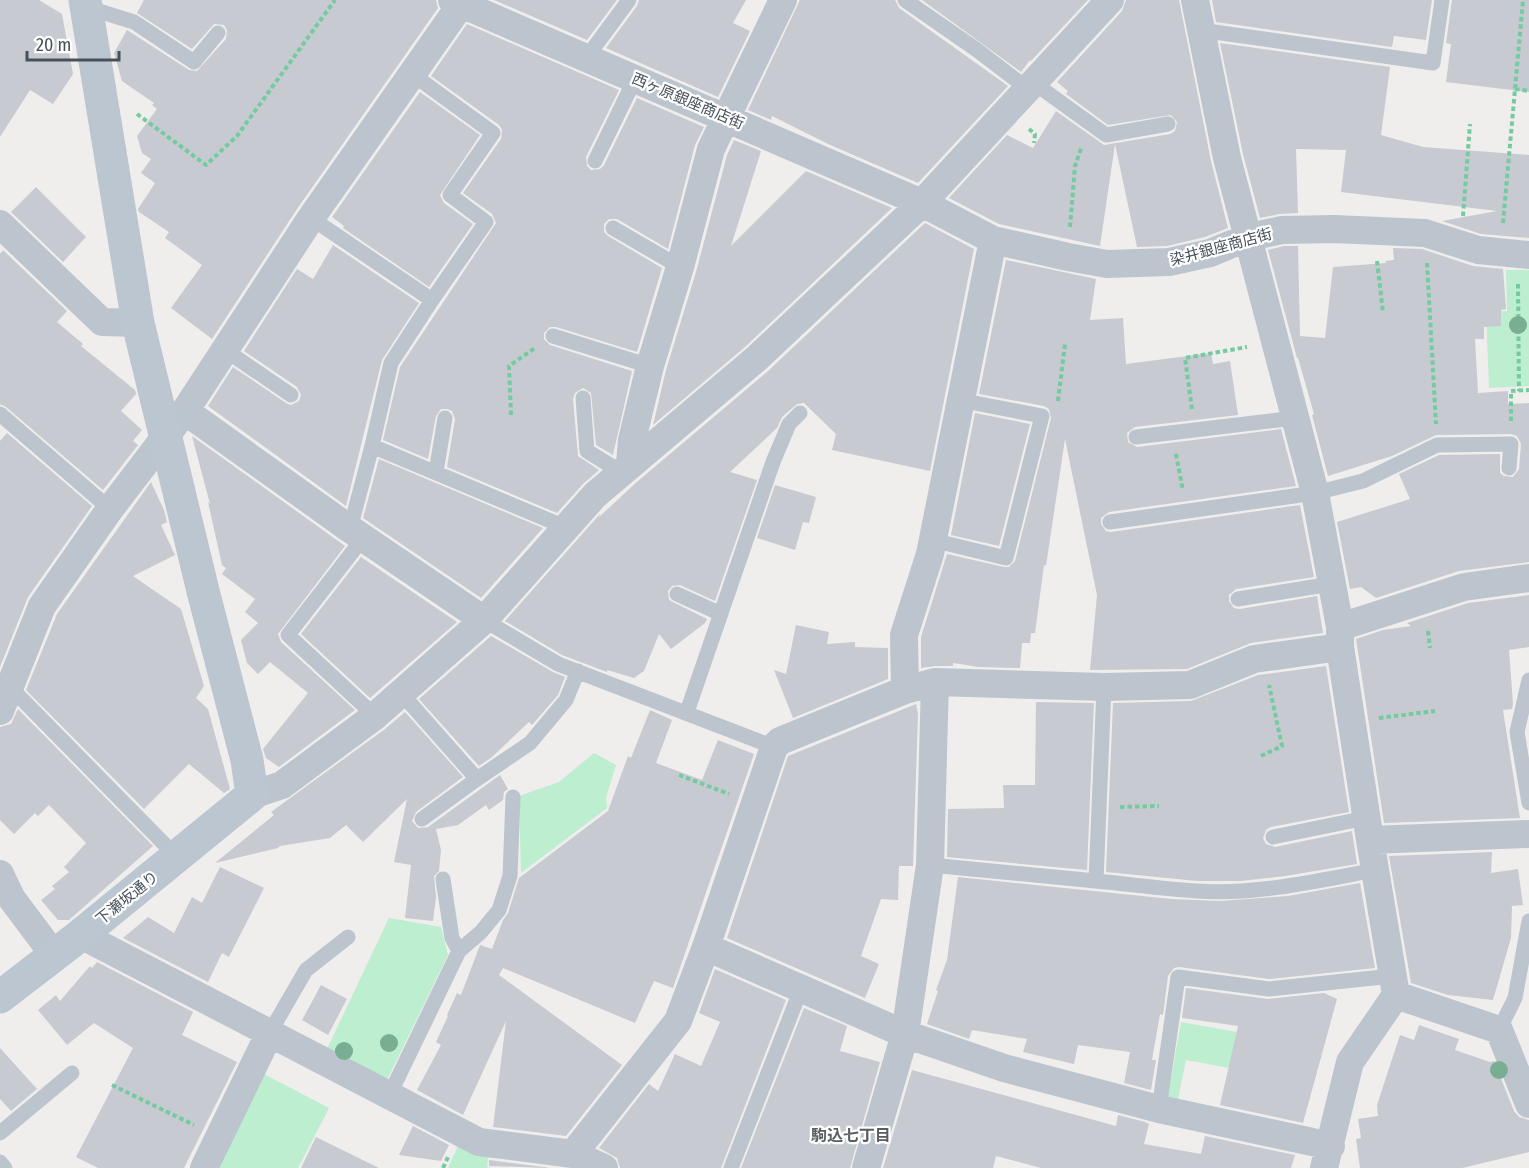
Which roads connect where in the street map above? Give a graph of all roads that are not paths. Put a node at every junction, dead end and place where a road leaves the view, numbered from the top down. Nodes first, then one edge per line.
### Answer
1 (628, 0) edge
2 (783, 0) edge
3 (905, 0) edge
4 (1110, 0) edge
5 (1195, 0) edge
6 (1442, 0) edge
7 (459, 1) edge
8 (86, 4) edge
9 (1200, 30) junction
10 (218, 33) dead end
11 (586, 57) junction
12 (412, 74) junction
13 (635, 79) junction
14 (1031, 86) junction
15 (726, 117) junction
16 (1168, 124) dead end
17 (595, 161) dead end
18 (922, 203) junction
19 (311, 218) junction
20 (0, 224) edge
21 (613, 228) dead end
22 (1249, 237) junction
23 (993, 240) junction
24 (1516, 254) edge
25 (680, 267) junction
26 (432, 300) junction
27 (138, 323) junction
28 (553, 336) road end
29 (225, 350) junction
30 (650, 366) junction
31 (291, 395) dead end
32 (583, 398) dead end
33 (959, 400) junction
34 (185, 411) junction
35 (800, 413) dead end
36 (0, 414) edge
37 (445, 418) dead end
38 (1295, 418) junction
39 (1136, 437) dead end
40 (166, 438) junction
41 (372, 446) junction
42 (626, 468) junction
43 (1509, 468) dead end
44 (436, 472) junction
45 (1315, 493) junction
46 (111, 509) junction
47 (1110, 522) dead end
48 (565, 526) junction
49 (357, 533) junction
50 (932, 540) junction
51 (1529, 578) edge
52 (1331, 584) junction
53 (677, 594) dead end
54 (1238, 599) dead end
55 (721, 614) junction
56 (484, 620) junction
57 (1340, 637) junction
58 (578, 671) junction
59 (1529, 680) edge
60 (935, 682) junction
61 (1104, 687) junction
62 (905, 690) junction
63 (402, 694) junction
64 (5, 699) edge
65 (687, 712) junction
66 (375, 716) junction
67 (774, 747) junction
68 (477, 779) junction
69 (252, 795) junction
70 (513, 797) dead end
71 (1529, 803) edge
72 (422, 819) dead end
73 (1368, 829) junction
74 (1529, 834) edge
75 (1273, 837) dead end
76 (177, 857) junction
77 (930, 865) junction
78 (1375, 870) junction
79 (0, 874) edge
80 (443, 879) dead end
81 (1095, 881) junction
82 (1529, 921) edge
83 (81, 935) junction
84 (348, 937) dead end
85 (706, 947) junction
86 (459, 951) junction
87 (54, 955) junction
88 (1394, 985) junction
89 (801, 988) junction
90 (0, 997) edge
91 (1522, 998) edge
92 (1499, 1030) junction
93 (269, 1034) junction
94 (905, 1034) junction
95 (72, 1073) dead end
96 (389, 1096) junction
97 (1529, 1104) edge
98 (1159, 1109) junction
99 (0, 1133) edge
100 (573, 1154) junction
101 (1327, 1157) edge
102 (0, 1162) edge
103 (5, 1168) edge
104 (204, 1168) edge
105 (604, 1168) edge
106 (731, 1168) edge
107 (866, 1168) edge

1 - 11 lane
2 - 15 street
3 - 14 lane
4 - 14 street
5 - 9 street
6 - 9 lane
7 - 11 street, 西ヶ原銀座商店街
7 - 12 street
8 - 10 lane
8 - 27 street
9 - 22 street
11 - 13 street, 西ヶ原銀座商店街
12 - 19 street
12 - 26 lane
13 - 15 street, 西ヶ原銀座商店街
13 - 17 lane
14 - 16 lane
14 - 18 street
15 - 18 street, 西ヶ原銀座商店街
15 - 25 street
18 - 23 street, 染井銀座商店街
18 - 42 street
19 - 26 lane
19 - 29 street
20 - 27 street
21 - 25 lane
22 - 23 street, 染井銀座商店街
22 - 24 street, 染井銀座商店街
22 - 38 street
23 - 33 street
25 - 30 street
26 - 41 lane
27 - 40 street
28 - 30 lane
29 - 31 lane
29 - 34 street
30 - 42 street
32 - 42 lane
33 - 50 street
33 - 50 lane
34 - 40 street
34 - 49 street
35 - 55 lane
36 - 46 lane
37 - 44 lane
38 - 39 lane
38 - 45 street
40 - 46 street
40 - 69 street
41 - 44 lane
41 - 49 lane
42 - 48 street
43 - 45 lane
44 - 48 lane
45 - 47 lane
45 - 52 street
46 - 64 street
48 - 56 street
49 - 56 street
49 - 66 lane
50 - 62 street
51 - 57 street
52 - 54 lane
52 - 57 street
53 - 55 lane
55 - 65 lane
56 - 58 lane
56 - 63 street
57 - 61 street
57 - 73 street
58 - 65 lane
58 - 68 lane
59 - 71 lane
60 - 61 street
60 - 62 street
60 - 77 street
61 - 81 lane
62 - 67 street
63 - 66 street
63 - 68 lane
64 - 76 lane
65 - 67 lane
66 - 69 street
67 - 85 street
68 - 72 lane
69 - 76 street, 下瀬坂通り
70 - 86 lane
73 - 74 street
73 - 75 lane
73 - 78 street
76 - 83 street, 下瀬坂通り
77 - 81 lane
77 - 94 street
78 - 81 lane
78 - 88 street
79 - 87 street
80 - 86 lane
82 - 91 lane
83 - 87 street, 下瀬坂通り
83 - 93 street
84 - 93 lane
85 - 89 street
85 - 100 street
86 - 96 lane
87 - 90 street, 下瀬坂通り
88 - 92 street
88 - 98 lane
88 - 101 street
89 - 94 street
89 - 106 lane
91 - 92 lane
92 - 97 street
93 - 96 street
93 - 104 street
94 - 98 street
94 - 107 street
95 - 99 lane
96 - 100 street
98 - 101 street
100 - 105 street
102 - 103 lane

